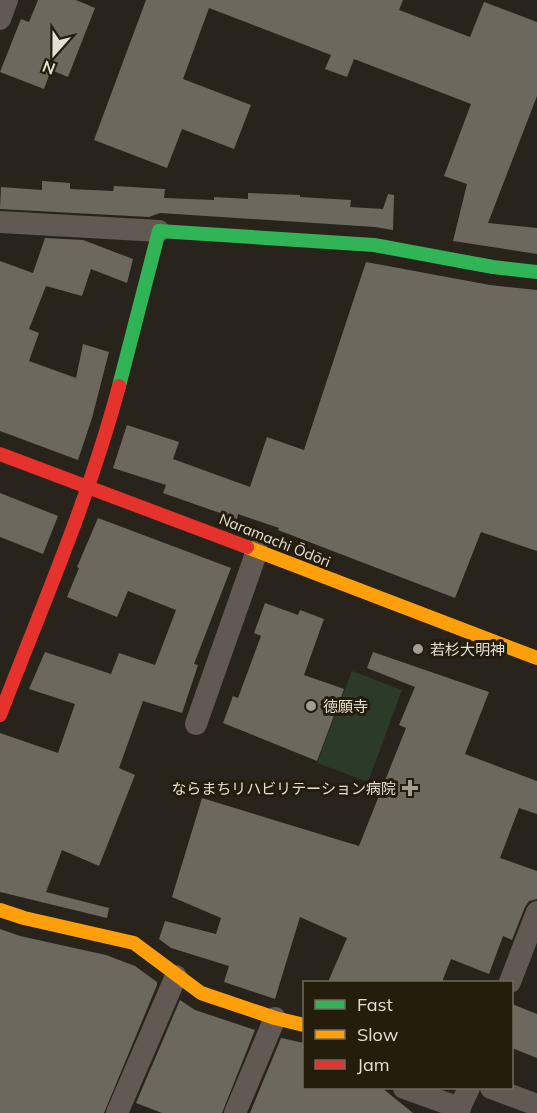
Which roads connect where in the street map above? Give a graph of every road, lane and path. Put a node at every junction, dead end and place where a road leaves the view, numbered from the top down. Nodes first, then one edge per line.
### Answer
1 (7, 0) edge
2 (0, 19) edge
3 (0, 222) edge
4 (159, 231) junction
5 (537, 272) edge
6 (0, 454) edge
7 (87, 485) junction
8 (257, 551) junction
9 (537, 658) edge
10 (0, 715) edge
11 (196, 724) dead end
12 (0, 910) edge
13 (537, 912) edge
14 (176, 976) junction
15 (510, 981) edge
16 (275, 1018) junction
17 (303, 1025) edge
18 (408, 1089) edge
19 (494, 1089) edge
20 (462, 1103) edge
21 (537, 1105) edge
22 (117, 1113) edge
23 (235, 1113) edge

1 - 2 street
3 - 4 street
4 - 5 street
4 - 7 street
6 - 7 street, Naramachi Ōdōri
7 - 8 street, Naramachi Ōdōri
7 - 10 street
8 - 9 street, Naramachi Ōdōri
8 - 11 street
12 - 14 street
13 - 15 street
14 - 16 street
14 - 22 street
16 - 17 street
16 - 23 street
18 - 20 street
19 - 21 street

